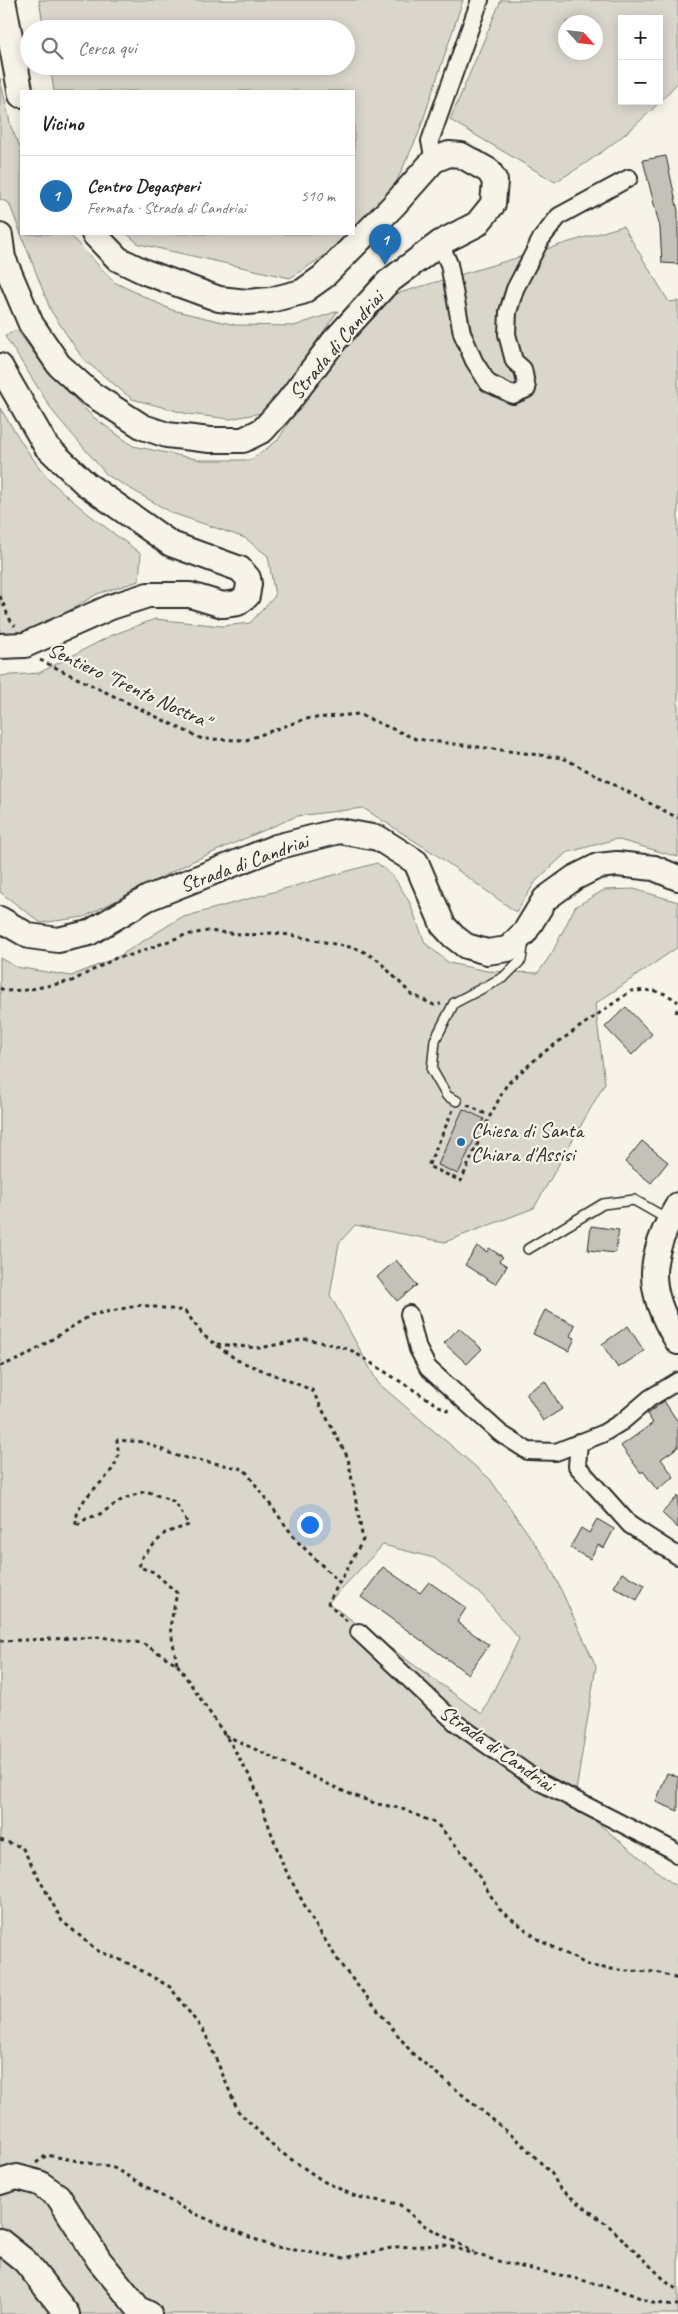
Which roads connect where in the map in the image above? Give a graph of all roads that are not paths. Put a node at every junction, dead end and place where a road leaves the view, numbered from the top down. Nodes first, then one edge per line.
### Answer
1 (3, 0) edge
2 (480, 0) edge
3 (20, 90) edge
4 (434, 160) junction
5 (629, 178) dead end
6 (95, 235) edge
7 (0, 236) edge
8 (440, 243) junction
9 (0, 366) edge
10 (0, 646) edge
11 (678, 878) edge
12 (0, 919) edge
13 (525, 932) junction
14 (457, 1101) road end
15 (674, 1212) edge
16 (528, 1249) dead end
17 (410, 1314) dead end
18 (678, 1342) edge
19 (678, 1381) edge
20 (579, 1442) junction
21 (678, 1556) edge
22 (359, 1632) road end
23 (678, 1855) edge
24 (9, 2179) edge
25 (0, 2241) edge
26 (67, 2314) edge
27 (149, 2314) edge

1 - 3 main road
2 - 4 street
4 - 6 main road
4 - 8 main road, Strada di Candriai
5 - 8 street
7 - 8 main road, Strada di Candriai
9 - 10 main road
11 - 13 main road, Strada di Candriai
12 - 13 main road, Strada di Candriai
13 - 14 lane
15 - 16 lane
15 - 18 main road
17 - 20 street
19 - 20 street
20 - 21 street
22 - 23 street, Strada di Candriai
24 - 27 main road
25 - 26 main road

